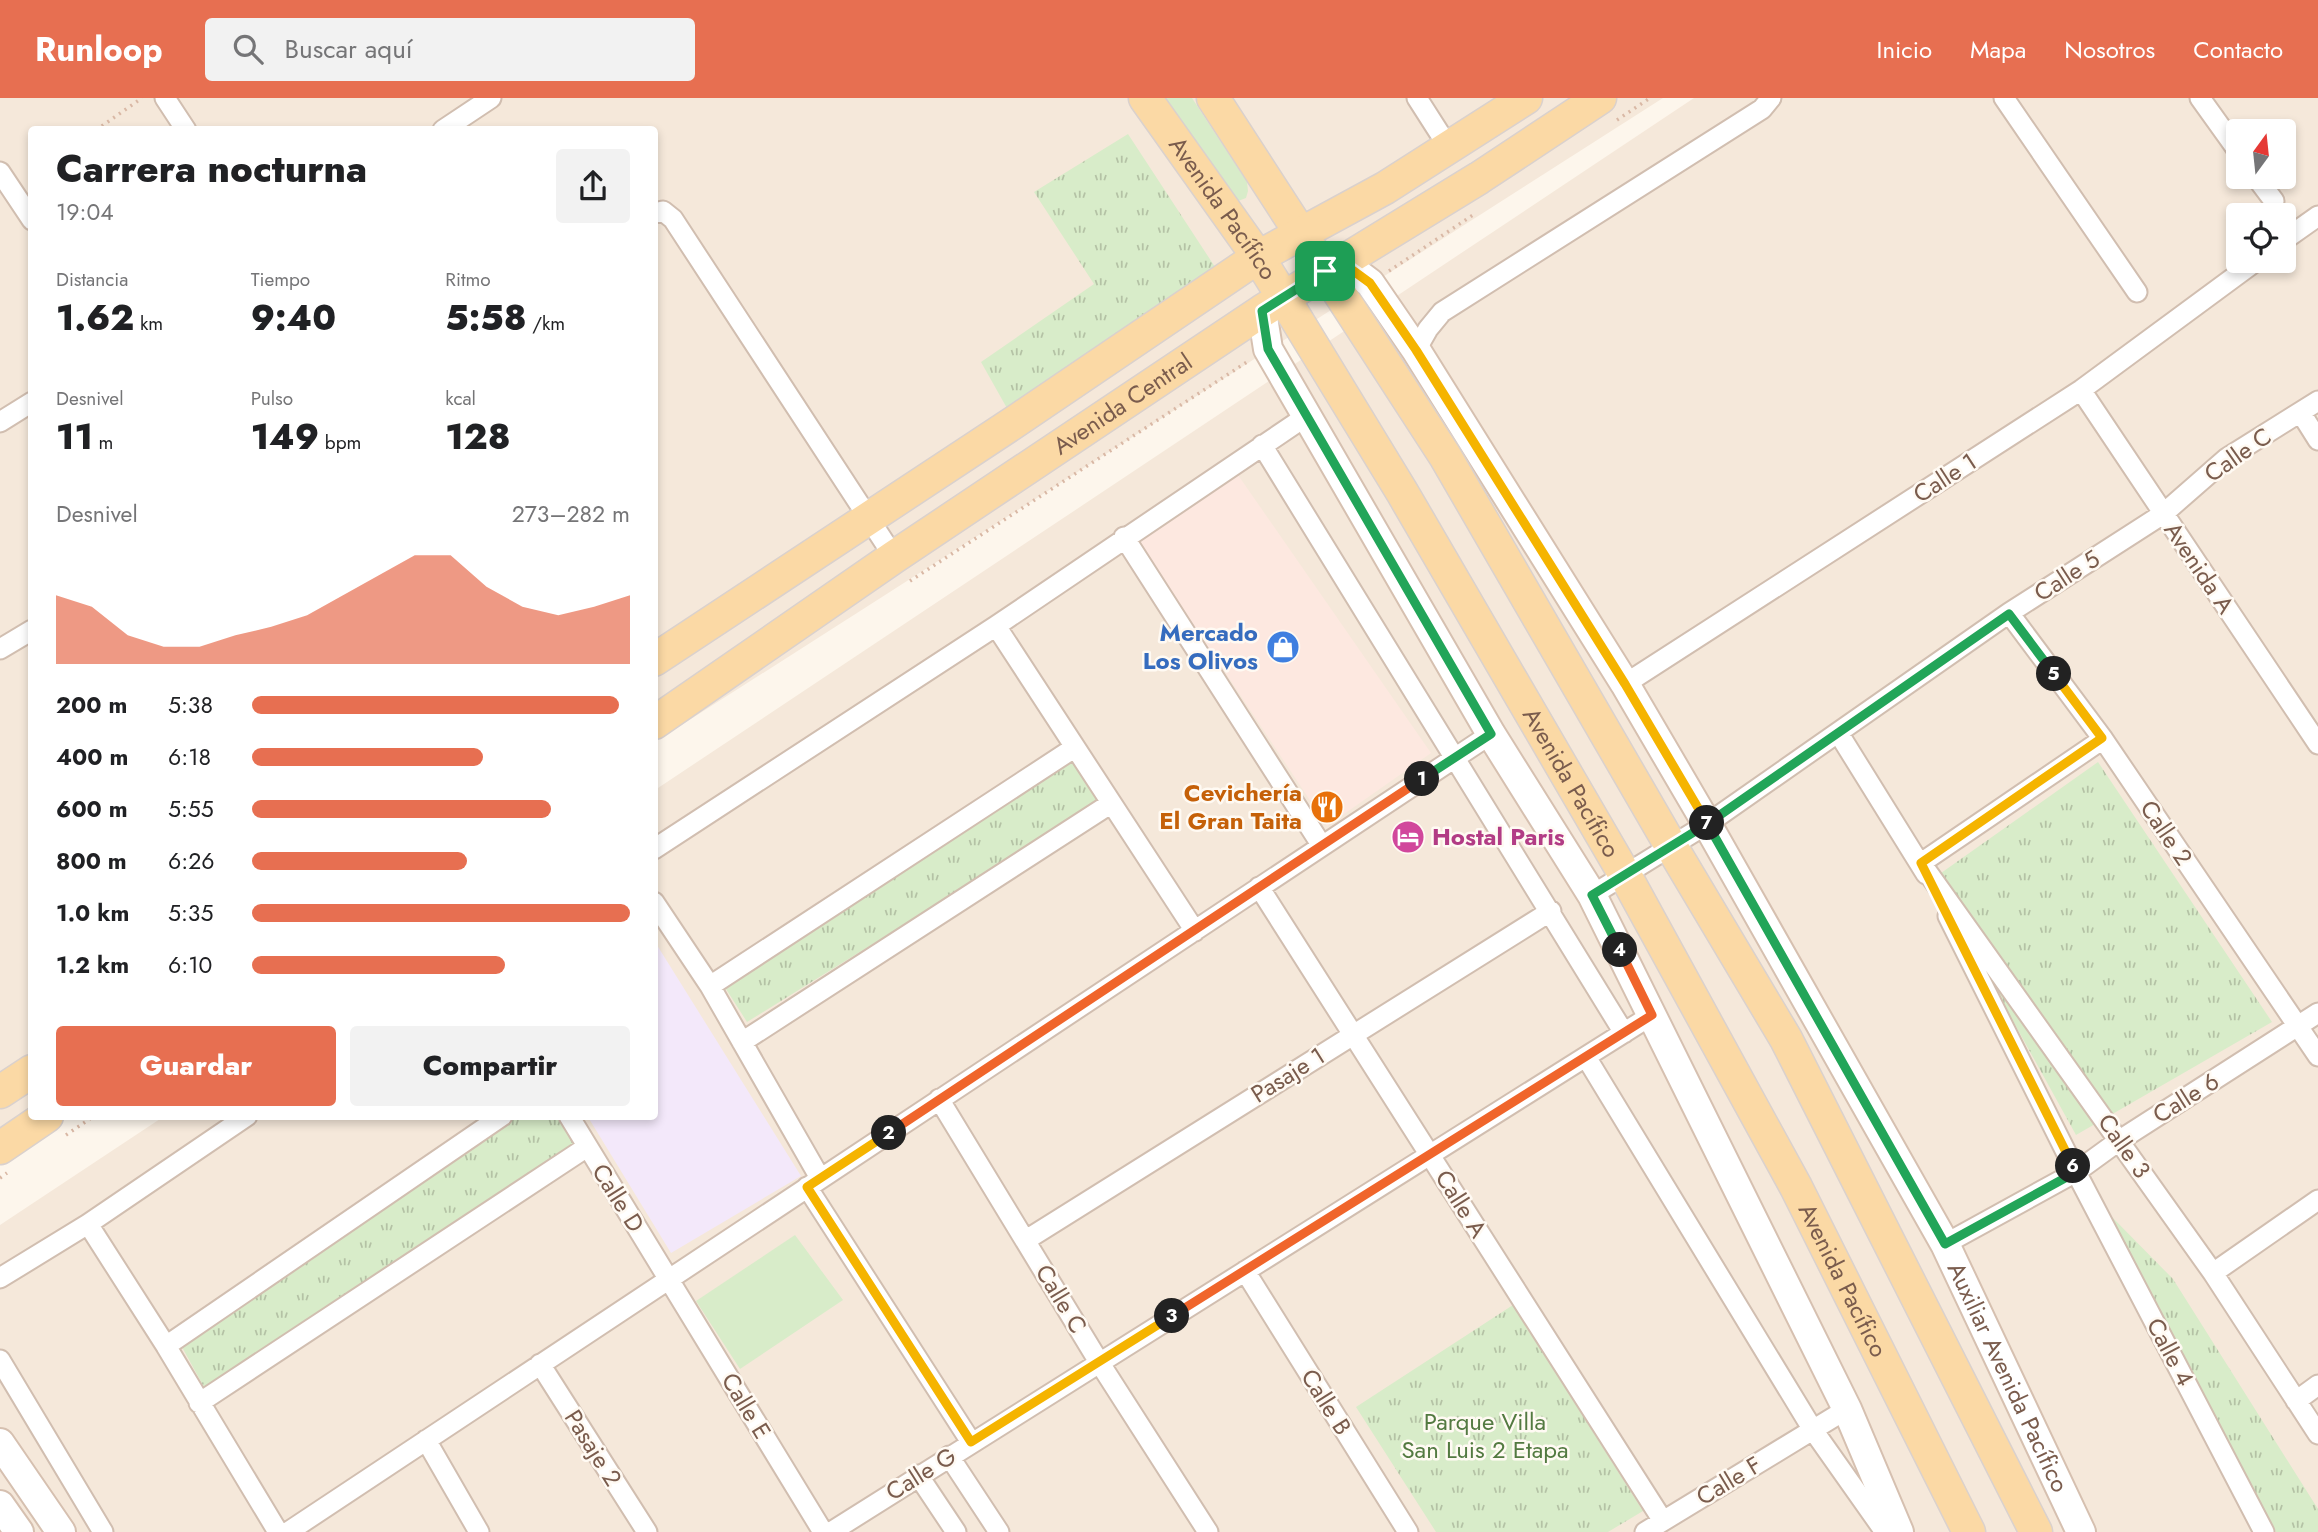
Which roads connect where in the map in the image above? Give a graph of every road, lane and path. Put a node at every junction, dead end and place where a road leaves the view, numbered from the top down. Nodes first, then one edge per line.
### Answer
1 (142, 98) edge
2 (165, 98) edge
3 (491, 98) edge
4 (1145, 98) edge
5 (1213, 98) edge
6 (1418, 98) edge
7 (1527, 98) edge
8 (1650, 98) edge
9 (1770, 98) edge
10 (2004, 98) edge
11 (2200, 98) edge
12 (1608, 109) edge
13 (102, 126) edge
14 (183, 126) edge
15 (449, 126) edge
16 (2226, 134) edge
17 (1449, 148) junction
18 (4, 184) edge
19 (2265, 189) edge
20 (2274, 201) dead end
21 (658, 212) edge
22 (1478, 212) dead end
23 (28, 215) edge
24 (2318, 216) edge
25 (2296, 232) edge
26 (1301, 234) junction
27 (1258, 257) junction
28 (1333, 266) junction
29 (2240, 273) edge
30 (1370, 283) junction
31 (2137, 292) dead end
32 (1273, 304) junction
33 (1268, 349) junction
34 (1416, 350) junction
35 (2081, 390) junction
36 (2318, 401) edge
37 (28, 404) edge
38 (2301, 412) junction
39 (1308, 415) junction
40 (0, 422) edge
41 (2318, 440) edge
42 (1262, 445) junction
43 (2163, 514) junction
44 (870, 519) junction
45 (1124, 537) junction
46 (902, 569) junction
47 (2009, 614) junction
48 (996, 626) junction
49 (28, 632) edge
50 (0, 649) edge
51 (658, 657) edge
52 (1625, 684) junction
53 (658, 721) edge
54 (1491, 734) junction
55 (1839, 734) junction
56 (2102, 738) junction
57 (2318, 744) edge
58 (1074, 748) junction
59 (1454, 758) junction
60 (1110, 804) junction
61 (1707, 824) junction
62 (658, 846) edge
63 (1322, 846) junction
64 (1671, 846) junction
65 (1921, 863) junction
66 (1625, 875) junction
67 (1259, 887) junction
68 (1592, 895) junction
69 (658, 908) edge
70 (1551, 911) junction
71 (1195, 931) junction
72 (709, 986) junction
73 (2318, 1013) edge
74 (1652, 1015) junction
75 (2298, 1027) junction
76 (1624, 1033) junction
77 (1353, 1034) junction
78 (742, 1042) junction
79 (2318, 1056) edge
80 (1586, 1057) junction
81 (28, 1074) edge
82 (0, 1092) edge
83 (939, 1100) junction
84 (41, 1120) edge
85 (241, 1120) edge
86 (496, 1120) edge
87 (571, 1120) edge
88 (2120, 1140) junction
89 (587, 1147) junction
90 (0, 1148) edge
91 (1430, 1155) junction
92 (2076, 1172) junction
93 (813, 1183) junction
94 (2318, 1200) edge
95 (88, 1224) junction
96 (1026, 1240) junction
97 (1945, 1244) junction
98 (1245, 1271) junction
99 (2213, 1273) junction
100 (0, 1278) edge
101 (668, 1279) junction
102 (166, 1346) junction
103 (0, 1360) edge
104 (1099, 1362) junction
105 (540, 1364) junction
106 (2318, 1385) edge
107 (2296, 1401) junction
108 (199, 1403) junction
109 (1847, 1409) junction
110 (1812, 1430) junction
111 (2318, 1434) edge
112 (426, 1440) junction
113 (971, 1442) junction
114 (0, 1443) edge
115 (949, 1456) junction
116 (918, 1475) junction
117 (0, 1505) edge
118 (1663, 1521) junction
119 (290, 1531) edge
120 (19, 1532) edge
121 (61, 1532) edge
122 (103, 1532) edge
123 (479, 1532) edge
124 (647, 1532) edge
125 (823, 1532) edge
126 (831, 1532) edge
127 (956, 1532) edge
128 (999, 1532) edge
129 (1208, 1532) edge
130 (1408, 1532) edge
131 (1645, 1532) edge
132 (1885, 1532) edge
133 (1899, 1532) edge
134 (1969, 1532) edge
135 (2036, 1532) edge
136 (2081, 1532) edge
137 (2263, 1532) edge

1 - 13 path
2 - 14 street
3 - 15 street
4 - 27 main road, Avenida Pacífico
5 - 26 main road, Avenida Pacífico
6 - 17 street
7 - 17 main road
8 - 12 path
9 - 34 street
10 - 31 street
11 - 16 street
12 - 28 main road, Avenida Central
17 - 26 main road, Avenida Central
18 - 23 street
19 - 20 street
21 - 44 street
22 - 30 path
24 - 25 street
26 - 27 main road, Avenida Central
26 - 28 main road, Avenida Pacífico
27 - 32 main road, Avenida Pacífico
27 - 44 main road, Avenida Central
28 - 30 main road, Auxiliar Avenida Pacífico
28 - 32 main road, Avenida Central
28 - 64 main road, Avenida Pacífico
29 - 35 street, Calle 1
30 - 34 main road, Auxiliar Avenida Pacífico
32 - 33 main road
32 - 46 main road, Avenida Central
32 - 66 main road, Avenida Pacífico
33 - 39 main road
33 - 46 path
34 - 52 main road, Auxiliar Avenida Pacífico
35 - 43 street, Avenida A
35 - 52 street, Calle 1
36 - 38 street, Calle C
37 - 40 street
38 - 41 street
38 - 43 street, Calle C
39 - 42 street
39 - 54 main road
42 - 45 street
42 - 59 street
43 - 47 street, Calle 5
43 - 57 street, Avenida A
44 - 46 street
44 - 51 main road, Avenida Central
45 - 48 street
45 - 63 street
46 - 53 main road, Avenida Central
47 - 55 street, Calle 5
47 - 56 street, Calle 2
48 - 58 street
48 - 62 street
49 - 50 street
52 - 61 main road, Auxiliar Avenida Pacífico
54 - 59 street
54 - 68 main road
55 - 61 street, Calle 5
55 - 65 street, Calle 3
56 - 65 street
56 - 75 street, Calle 2
58 - 60 street
58 - 72 street
59 - 63 street
59 - 70 street
60 - 71 street
60 - 78 street
61 - 64 street, Calle 5
61 - 97 main road, Auxiliar Avenida Pacífico
63 - 67 street
64 - 66 street, Calle 5
64 - 135 main road, Avenida Pacífico
65 - 88 street, Calle 3
65 - 92 street, Calle 3
66 - 68 street
66 - 134 main road, Avenida Pacífico
67 - 71 street
67 - 77 street, Calle A
68 - 74 main road
69 - 72 street
70 - 76 street
70 - 77 street, Pasaje 1
71 - 83 street
72 - 78 street
73 - 75 street, Calle 6
74 - 76 street, Calle G
74 - 109 main road
75 - 79 street, Calle 2
75 - 88 street, Calle 6
76 - 80 street, Calle G
77 - 91 street, Calle A
77 - 96 street, Pasaje 1
78 - 93 street
80 - 91 street, Calle G
80 - 110 street
81 - 82 main road
83 - 93 street
83 - 96 street, Calle C
84 - 90 main road
85 - 95 street
86 - 102 street
87 - 89 street, Calle D
88 - 92 street, Calle 6
88 - 99 street, Calle 3
89 - 101 street, Calle D
89 - 108 street
91 - 98 street, Calle G
91 - 118 street, Calle A
92 - 97 street, Calle 6
92 - 137 street, Calle 4
93 - 101 street
93 - 113 street
94 - 99 street
95 - 100 street
95 - 102 street
96 - 104 street, Calle C
97 - 136 main road, Auxiliar Avenida Pacífico
98 - 104 street, Calle G
98 - 130 street, Calle B
99 - 107 street, Calle 3
101 - 105 street
101 - 125 street, Calle E
102 - 108 street
103 - 122 street
104 - 113 street, Calle G
104 - 129 street, Calle C
105 - 112 street
105 - 124 street, Pasaje 2
106 - 107 street
107 - 111 street, Calle 3
108 - 119 street
109 - 110 street, Calle F
109 - 133 main road
110 - 118 street, Calle F
110 - 132 street
112 - 119 street
112 - 123 street
113 - 115 street, Calle G
114 - 121 main road
115 - 116 street, Calle G
115 - 128 street
116 - 126 street, Calle G
116 - 127 street
117 - 120 main road
118 - 131 street, Calle F

